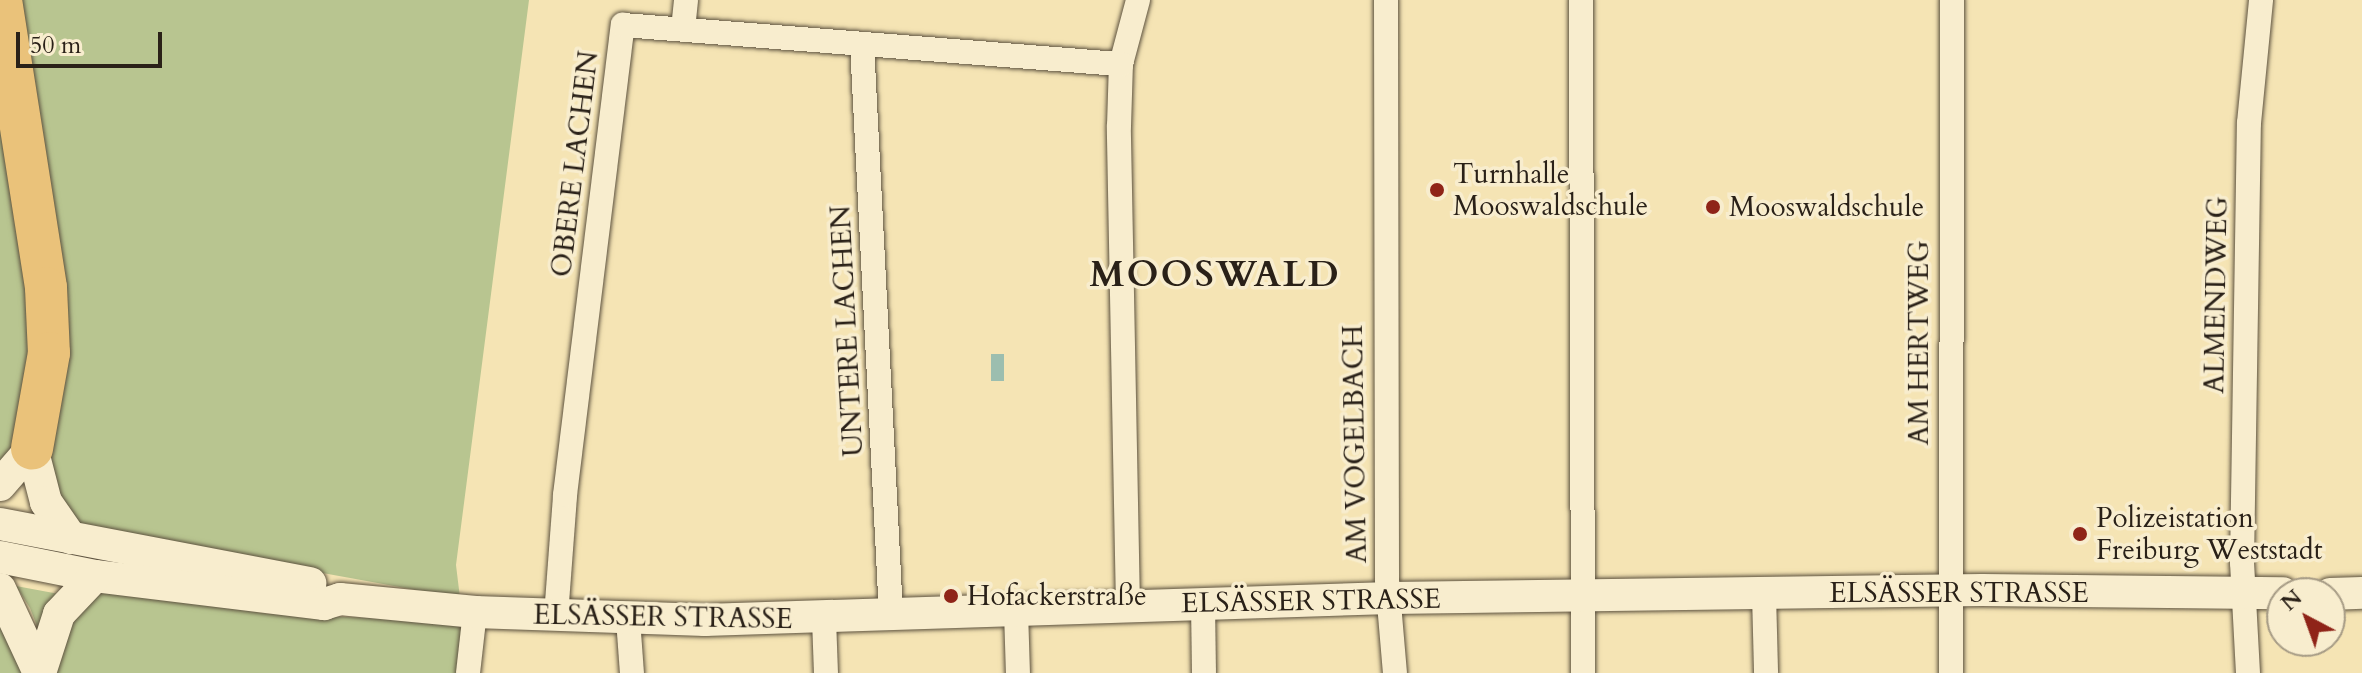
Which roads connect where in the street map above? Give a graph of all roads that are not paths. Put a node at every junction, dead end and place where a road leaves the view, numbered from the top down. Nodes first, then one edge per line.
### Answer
1 (1, 0) edge
2 (686, 0) edge
3 (1138, 0) edge
4 (1386, 0) edge
5 (1581, 0) edge
6 (1952, 0) edge
7 (2261, 0) edge
8 (683, 29) junction
9 (862, 44) junction
10 (1121, 64) junction
11 (32, 448) junction
12 (0, 485) edge
13 (0, 524) edge
14 (71, 538) junction
15 (1, 556) edge
16 (95, 576) junction
17 (0, 589) edge
18 (1950, 591) junction
19 (2244, 592) junction
20 (2266, 593) edge
21 (1764, 594) junction
22 (1582, 596) junction
23 (1391, 598) junction
24 (340, 599) junction
25 (1203, 603) junction
26 (1128, 607) junction
27 (1016, 611) junction
28 (475, 612) junction
29 (891, 615) junction
30 (556, 616) junction
31 (628, 619) junction
32 (824, 619) junction
33 (40, 673) edge
34 (468, 673) edge
35 (632, 673) edge
36 (826, 673) edge
37 (1018, 673) edge
38 (1204, 673) edge
39 (1395, 673) edge
40 (1583, 673) edge
41 (1766, 673) edge
42 (1951, 673) edge
43 (2248, 673) edge

1 - 11 highway
2 - 8 street
3 - 10 street
4 - 23 street, AM VOGELBACH
5 - 22 street
6 - 18 street, AM HERTWEG
7 - 19 street, ALMENDWEG
8 - 9 street, OBERE LACHEN
8 - 30 street, OBERE LACHEN
9 - 10 street, OBERE LACHEN
9 - 29 street, UNTERE LACHEN
10 - 26 street
11 - 12 main road
11 - 14 main road
13 - 14 main road, ELSÄSSER STRASSE
14 - 24 main road, ELSÄSSER STRASSE
15 - 16 main road, ELSÄSSER STRASSE
16 - 24 main road, ELSÄSSER STRASSE
16 - 33 main road
17 - 33 main road
18 - 19 main road, ELSÄSSER STRASSE
18 - 21 main road, ELSÄSSER STRASSE
18 - 42 street, AM HERTWEG
19 - 20 main road, ELSÄSSER STRASSE
19 - 43 street, ALMENDWEG
21 - 22 main road, ELSÄSSER STRASSE
21 - 41 street
22 - 23 main road, ELSÄSSER STRASSE
22 - 40 street
23 - 25 main road, ELSÄSSER STRASSE
23 - 39 street, AM VOGELBACH
24 - 28 main road, ELSÄSSER STRASSE
25 - 26 main road, ELSÄSSER STRASSE
25 - 38 street
26 - 27 main road, ELSÄSSER STRASSE
27 - 29 main road, ELSÄSSER STRASSE
27 - 37 street
28 - 30 main road, ELSÄSSER STRASSE
28 - 34 street
29 - 32 main road, ELSÄSSER STRASSE
30 - 31 main road, ELSÄSSER STRASSE
31 - 32 main road, ELSÄSSER STRASSE
31 - 35 street
32 - 36 street

